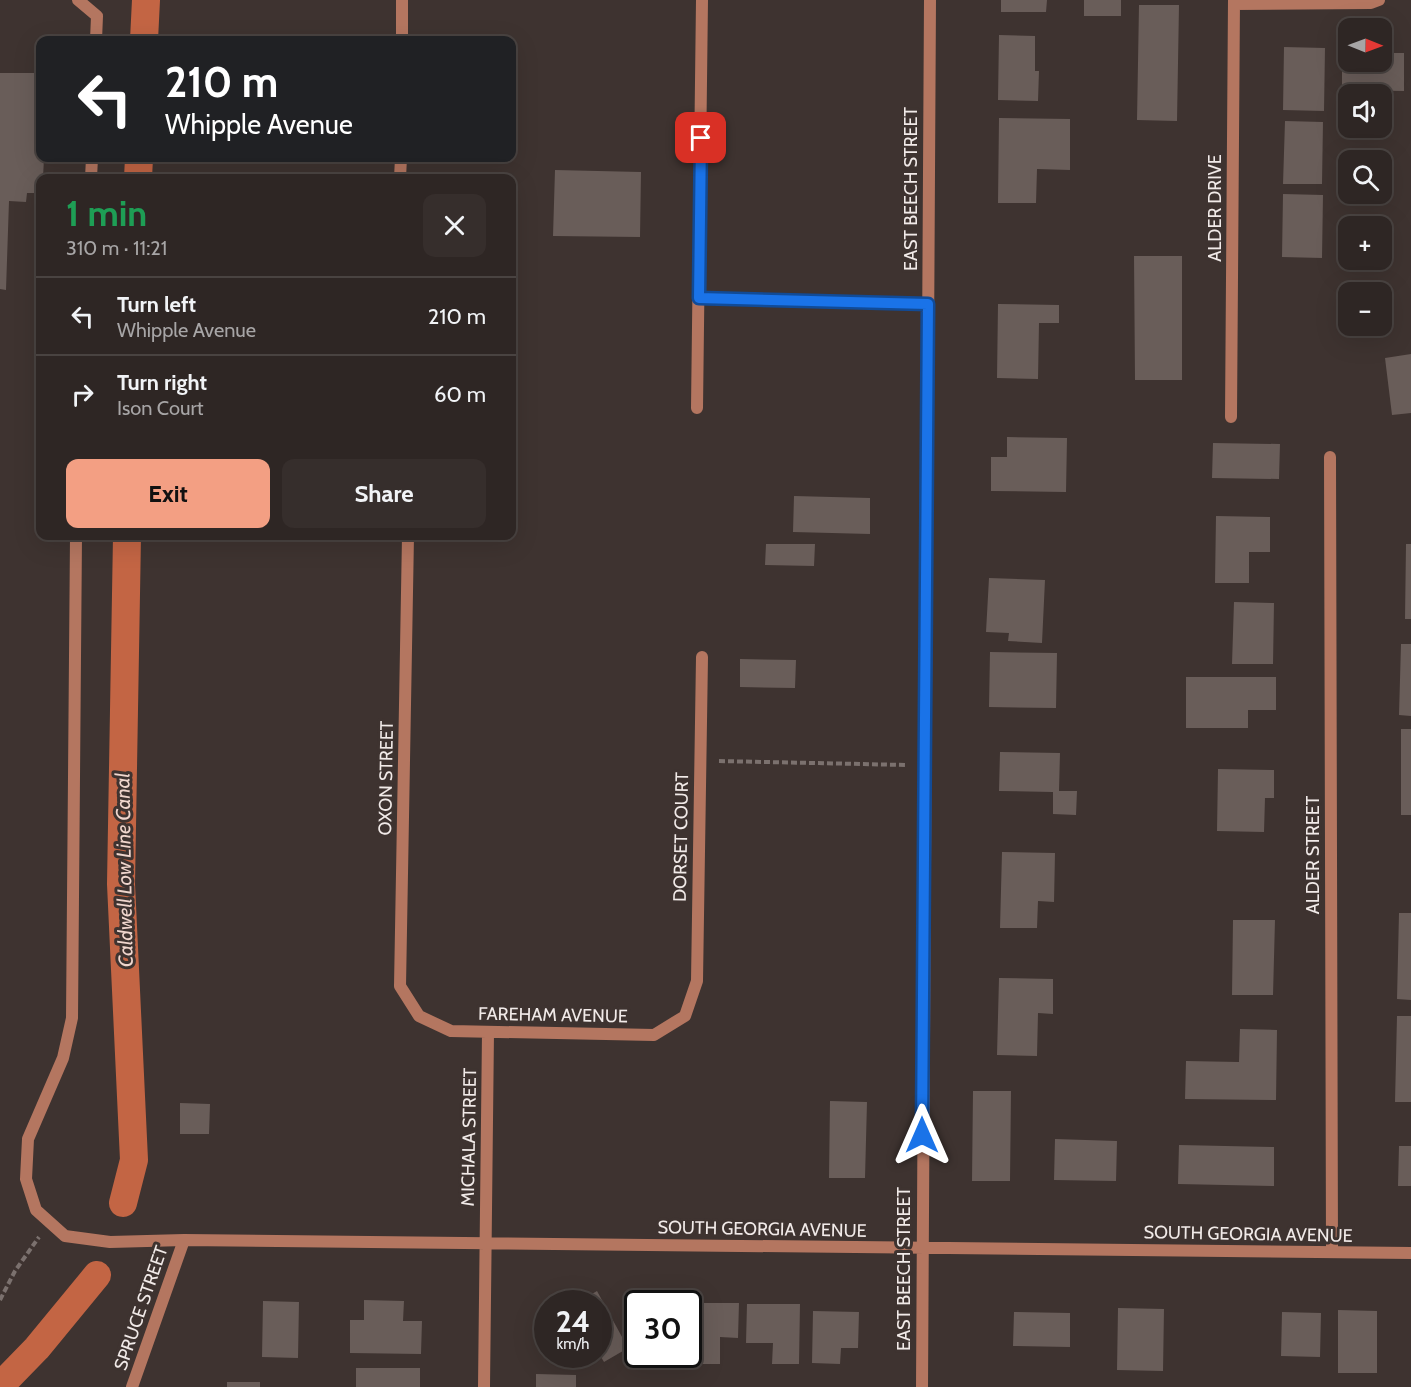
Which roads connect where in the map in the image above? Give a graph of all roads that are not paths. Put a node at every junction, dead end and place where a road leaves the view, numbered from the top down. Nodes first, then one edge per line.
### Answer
1 (78, 0) edge
2 (402, 0) edge
3 (702, 0) edge
4 (930, 0) edge
5 (1379, 0) edge
6 (1234, 2) edge
7 (96, 36) edge
8 (402, 36) edge
9 (699, 298) junction
10 (928, 304) junction
11 (697, 408) dead end
12 (1231, 417) dead end
13 (1330, 457) dead end
14 (76, 540) edge
15 (408, 540) edge
16 (702, 657) dead end
17 (419, 1016) joint
18 (685, 1016) joint
19 (488, 1032) junction
20 (184, 1240) junction
21 (485, 1244) junction
22 (922, 1248) junction
23 (1332, 1252) junction
24 (1411, 1253) edge
25 (132, 1387) edge
26 (484, 1387) edge
27 (922, 1387) edge

1 - 7 street
2 - 8 street
3 - 9 street
4 - 10 street, EAST BEECH STREET
5 - 6 street
6 - 12 street, ALDER DRIVE
9 - 10 street
9 - 11 street
10 - 22 street, EAST BEECH STREET
13 - 23 street, ALDER STREET
14 - 20 street, SOUTH GEORGIA AVENUE
15 - 17 street, OXON STREET
16 - 18 street, DORSET COURT
17 - 19 street, FAREHAM AVENUE
18 - 19 street, FAREHAM AVENUE
19 - 21 street, MICHALA STREET
20 - 21 street, SOUTH GEORGIA AVENUE
20 - 25 street, SPRUCE STREET
21 - 22 street, SOUTH GEORGIA AVENUE
21 - 26 street, MICHALA STREET
22 - 23 street, SOUTH GEORGIA AVENUE
22 - 27 street, EAST BEECH STREET
23 - 24 street, SOUTH GEORGIA AVENUE

